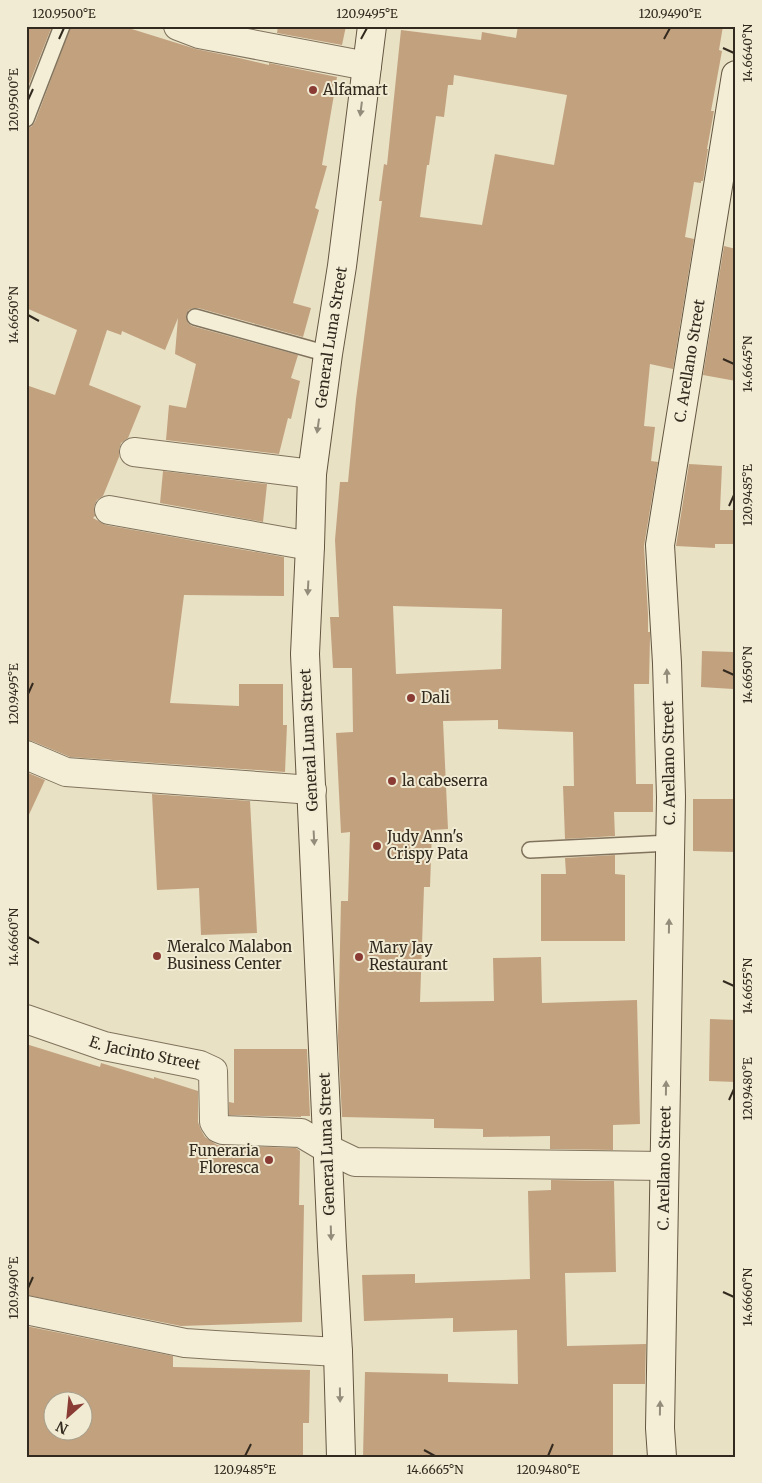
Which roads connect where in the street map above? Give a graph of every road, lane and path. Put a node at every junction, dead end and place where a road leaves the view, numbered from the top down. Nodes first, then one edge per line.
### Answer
1 (62, 26) edge
2 (178, 26) edge
3 (372, 26) edge
4 (367, 66) junction
5 (736, 75) edge
6 (26, 119) edge
7 (196, 317) dead end
8 (328, 354) junction
9 (134, 452) dead end
10 (312, 474) junction
11 (108, 510) dead end
12 (310, 546) junction
13 (26, 755) edge
14 (312, 790) junction
15 (670, 843) junction
16 (530, 850) dead end
17 (26, 1019) edge
18 (328, 1149) junction
19 (664, 1166) junction
20 (26, 1310) edge
21 (338, 1352) junction
22 (341, 1457) edge
23 (662, 1457) edge

1 - 6 lane
2 - 4 main road
3 - 4 main road, General Luna Street
4 -> 8 main road, General Luna Street
15 -> 5 main road, C. Arellano Street
7 - 8 lane
8 -> 10 main road, General Luna Street
9 - 10 main road
10 - 12 main road, General Luna Street
11 - 12 main road
12 -> 14 main road, General Luna Street
13 - 14 main road
14 -> 18 main road, General Luna Street
15 - 16 lane
19 -> 15 main road, C. Arellano Street
17 - 18 main road, E. Jacinto Street
18 - 19 main road
18 -> 21 main road, General Luna Street
23 -> 19 main road, C. Arellano Street
20 - 21 main road
21 -> 22 main road, General Luna Street

